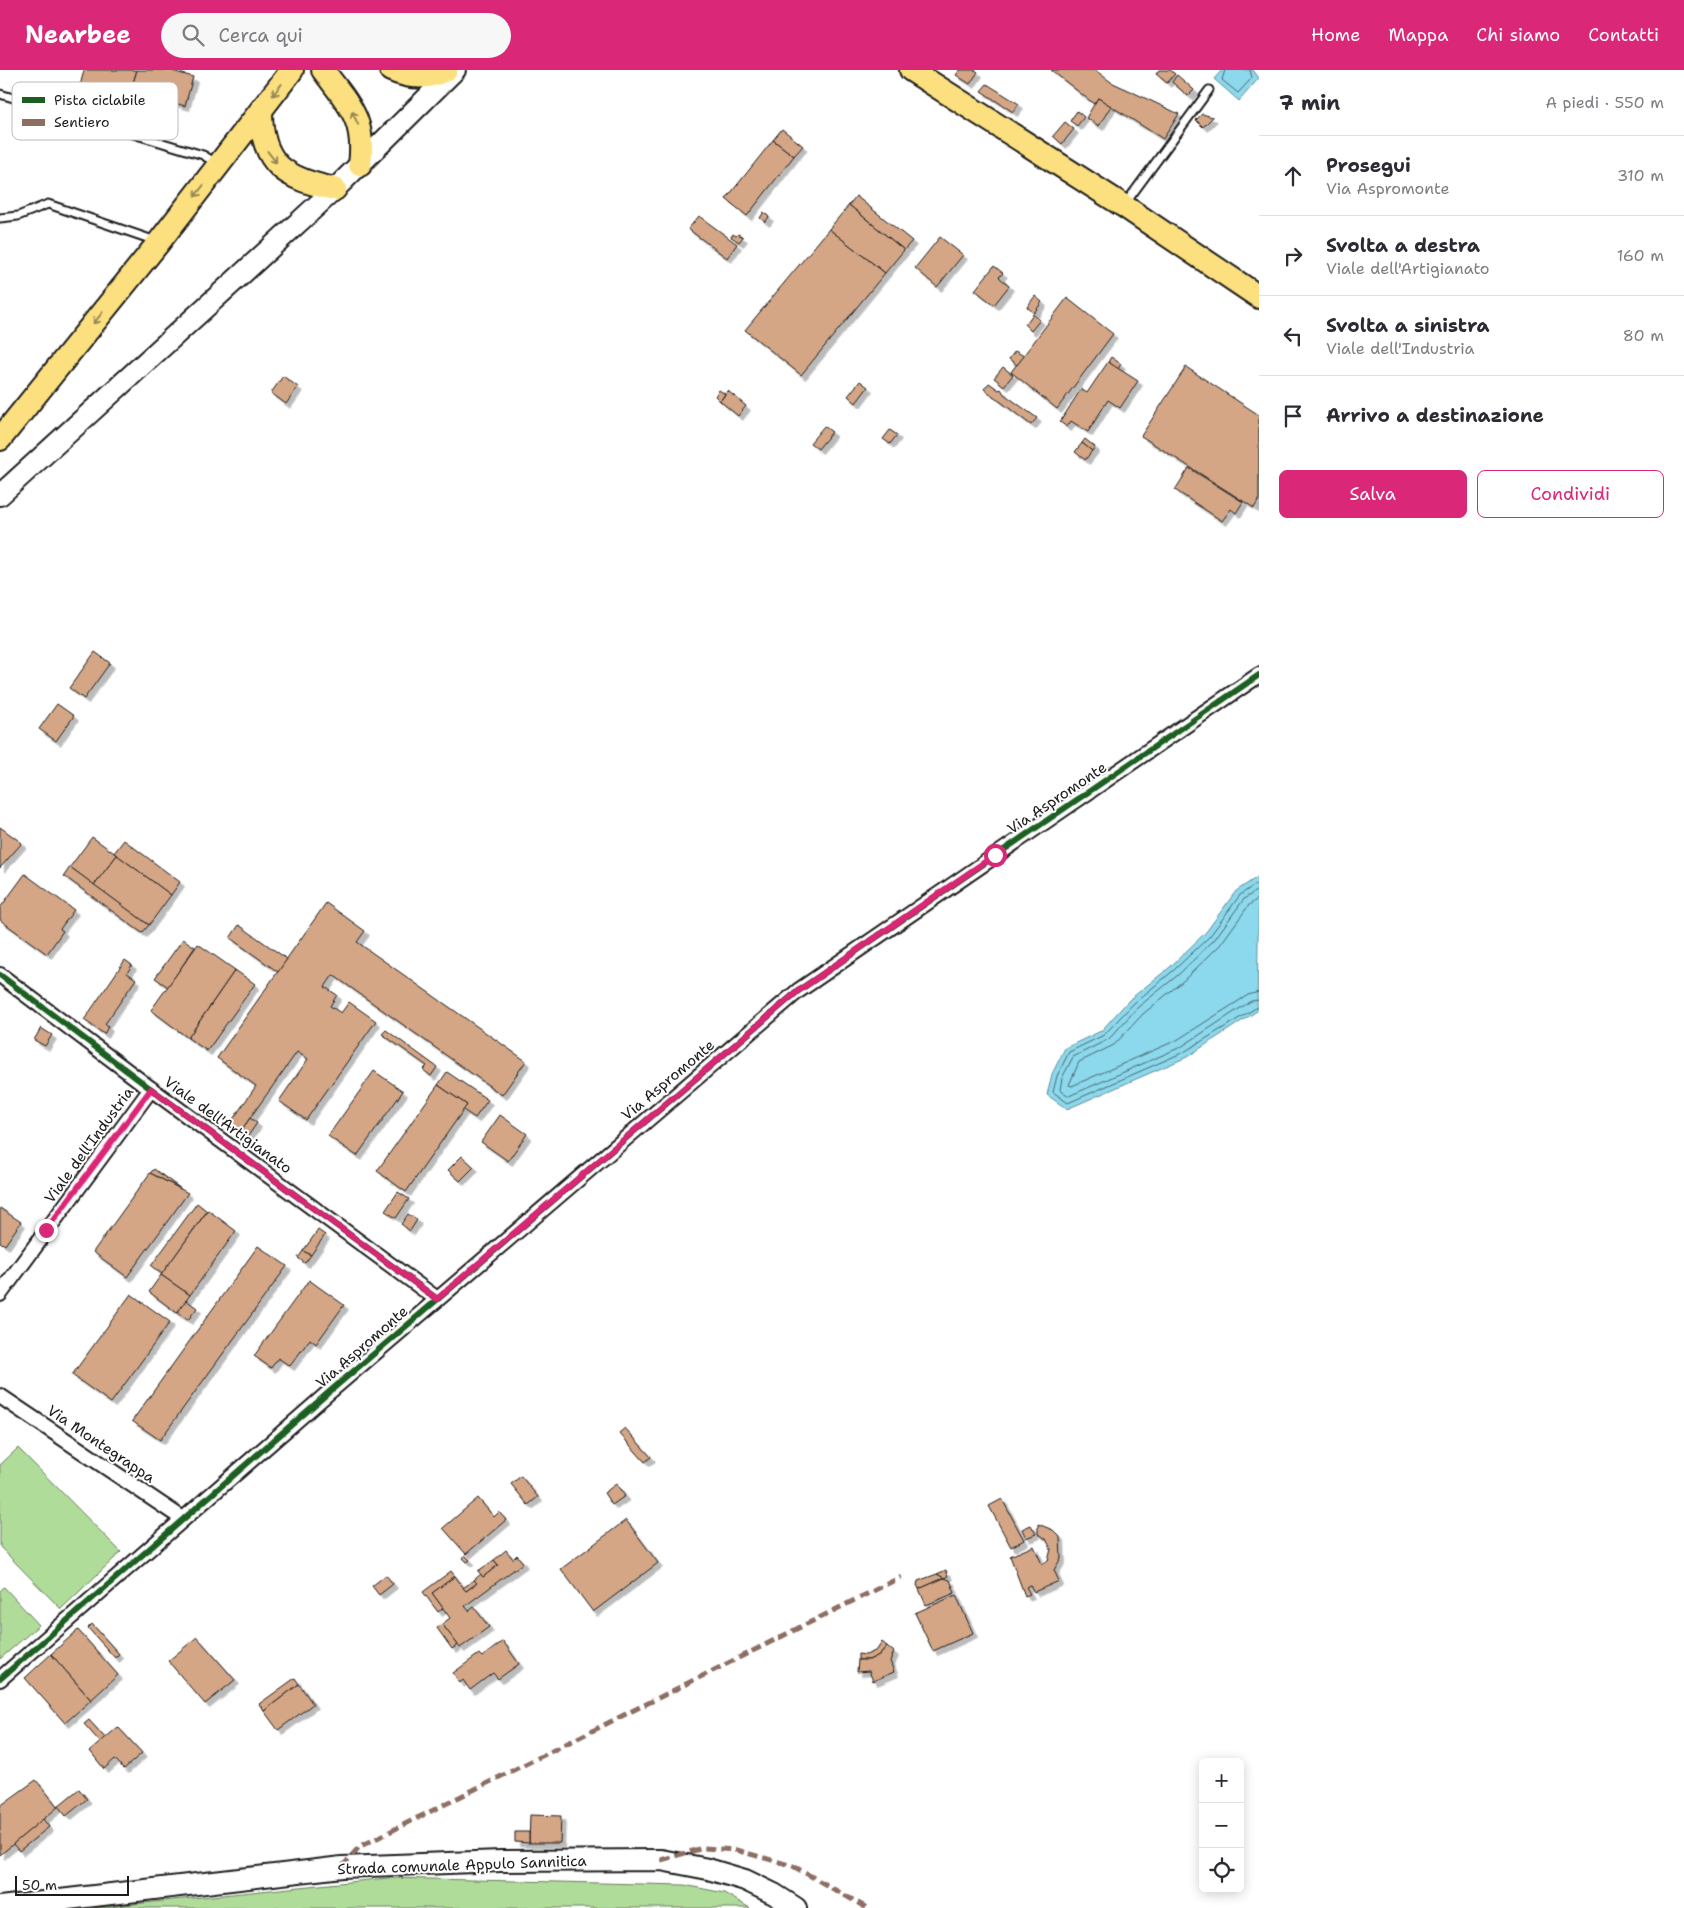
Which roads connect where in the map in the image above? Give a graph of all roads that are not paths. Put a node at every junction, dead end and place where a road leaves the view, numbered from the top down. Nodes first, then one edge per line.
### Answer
1 (292, 70) edge
2 (323, 70) edge
3 (391, 70) edge
4 (446, 70) edge
5 (454, 70) edge
6 (911, 70) edge
7 (1209, 90) dead end
8 (0, 94) edge
9 (12, 98) edge
10 (261, 111) junction
11 (153, 140) edge
12 (360, 165) junction
13 (219, 166) junction
14 (335, 189) junction
15 (1124, 206) junction
16 (0, 218) edge
17 (159, 242) junction
18 (1259, 297) edge
19 (0, 439) edge
20 (0, 495) edge
21 (1259, 675) edge
22 (0, 975) edge
23 (151, 1089) junction
24 (0, 1294) edge
25 (437, 1299) junction
26 (0, 1396) edge
27 (183, 1519) junction
28 (0, 1679) edge
29 (0, 1907) edge
30 (796, 1908) edge

1 -> 10 main road
12 -> 2 main road
3 - 4 main road
5 - 12 main road
6 - 15 main road
7 - 15 lane
8 - 9 lane
10 - 13 main road
10 -> 14 main road
11 - 13 lane
12 - 14 main road
13 -> 17 main road
14 - 20 main road
15 - 18 main road
16 - 17 lane
17 -> 19 main road
21 - 25 street, Via Aspromonte
22 - 23 street, Viale dell'Artigianato
23 - 24 street, Viale dell'Industria
23 - 25 street, Viale dell'Artigianato
25 - 27 street, Via Aspromonte
26 - 27 street, Via Montegrappa
27 - 28 street, Via Aspromonte
29 - 30 main road, Strada comunale Appulo Sannitica

